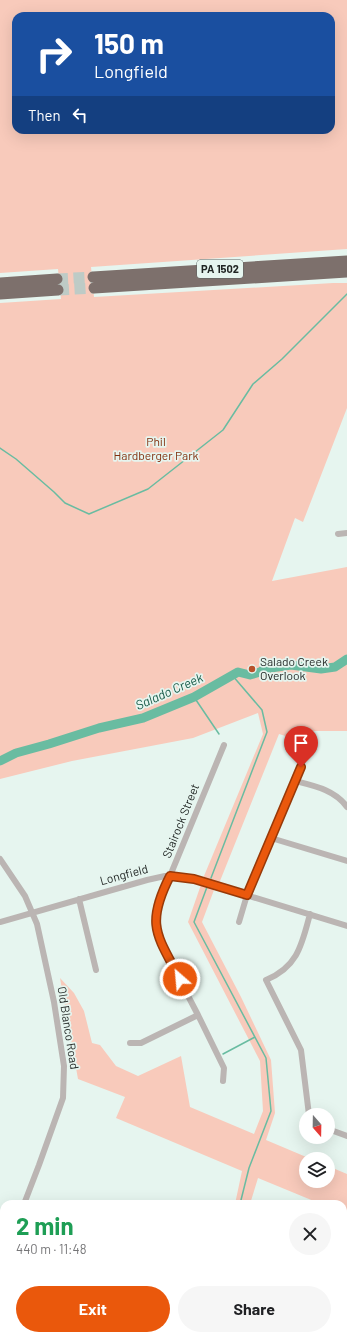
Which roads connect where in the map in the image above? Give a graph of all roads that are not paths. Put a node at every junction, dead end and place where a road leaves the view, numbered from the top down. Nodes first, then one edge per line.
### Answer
1 (347, 260) edge
2 (347, 272) edge
3 (0, 283) edge
4 (0, 294) edge
5 (347, 533) edge
6 (338, 534) dead end
7 (312, 739) dead end
8 (224, 745) dead end
9 (295, 780) junction
10 (347, 807) edge
11 (271, 838) junction
12 (0, 859) edge
13 (347, 861) edge
14 (170, 876) junction
15 (247, 895) junction
16 (79, 899) junction
17 (33, 913) junction
18 (310, 914) junction
19 (0, 922) edge
20 (239, 922) dead end
21 (347, 926) edge
22 (96, 970) dead end
23 (198, 1015) junction
24 (130, 1043) dead end
25 (223, 1081) dead end
26 (307, 1108) edge
27 (335, 1132) edge
28 (347, 1136) edge
29 (26, 1200) edge

1 - 2 highway, PA 1502
3 - 4 highway
5 - 6 street
7 - 9 street
8 - 14 street, Stairock Street
9 - 10 street
9 - 11 street
11 - 13 street
11 - 15 street
12 - 17 street, Old Blanco Road
14 - 15 street, Longfield
14 - 16 street, Longfield
14 - 23 street, Stairock Street
15 - 18 street, Longfield
15 - 20 street
16 - 17 street, Longfield
16 - 22 street
17 - 19 street, Longfield
17 - 29 street, Old Blanco Road
18 - 21 street, Longfield
18 - 26 street
23 - 24 street
23 - 25 street, Stairock Street
27 - 28 street

